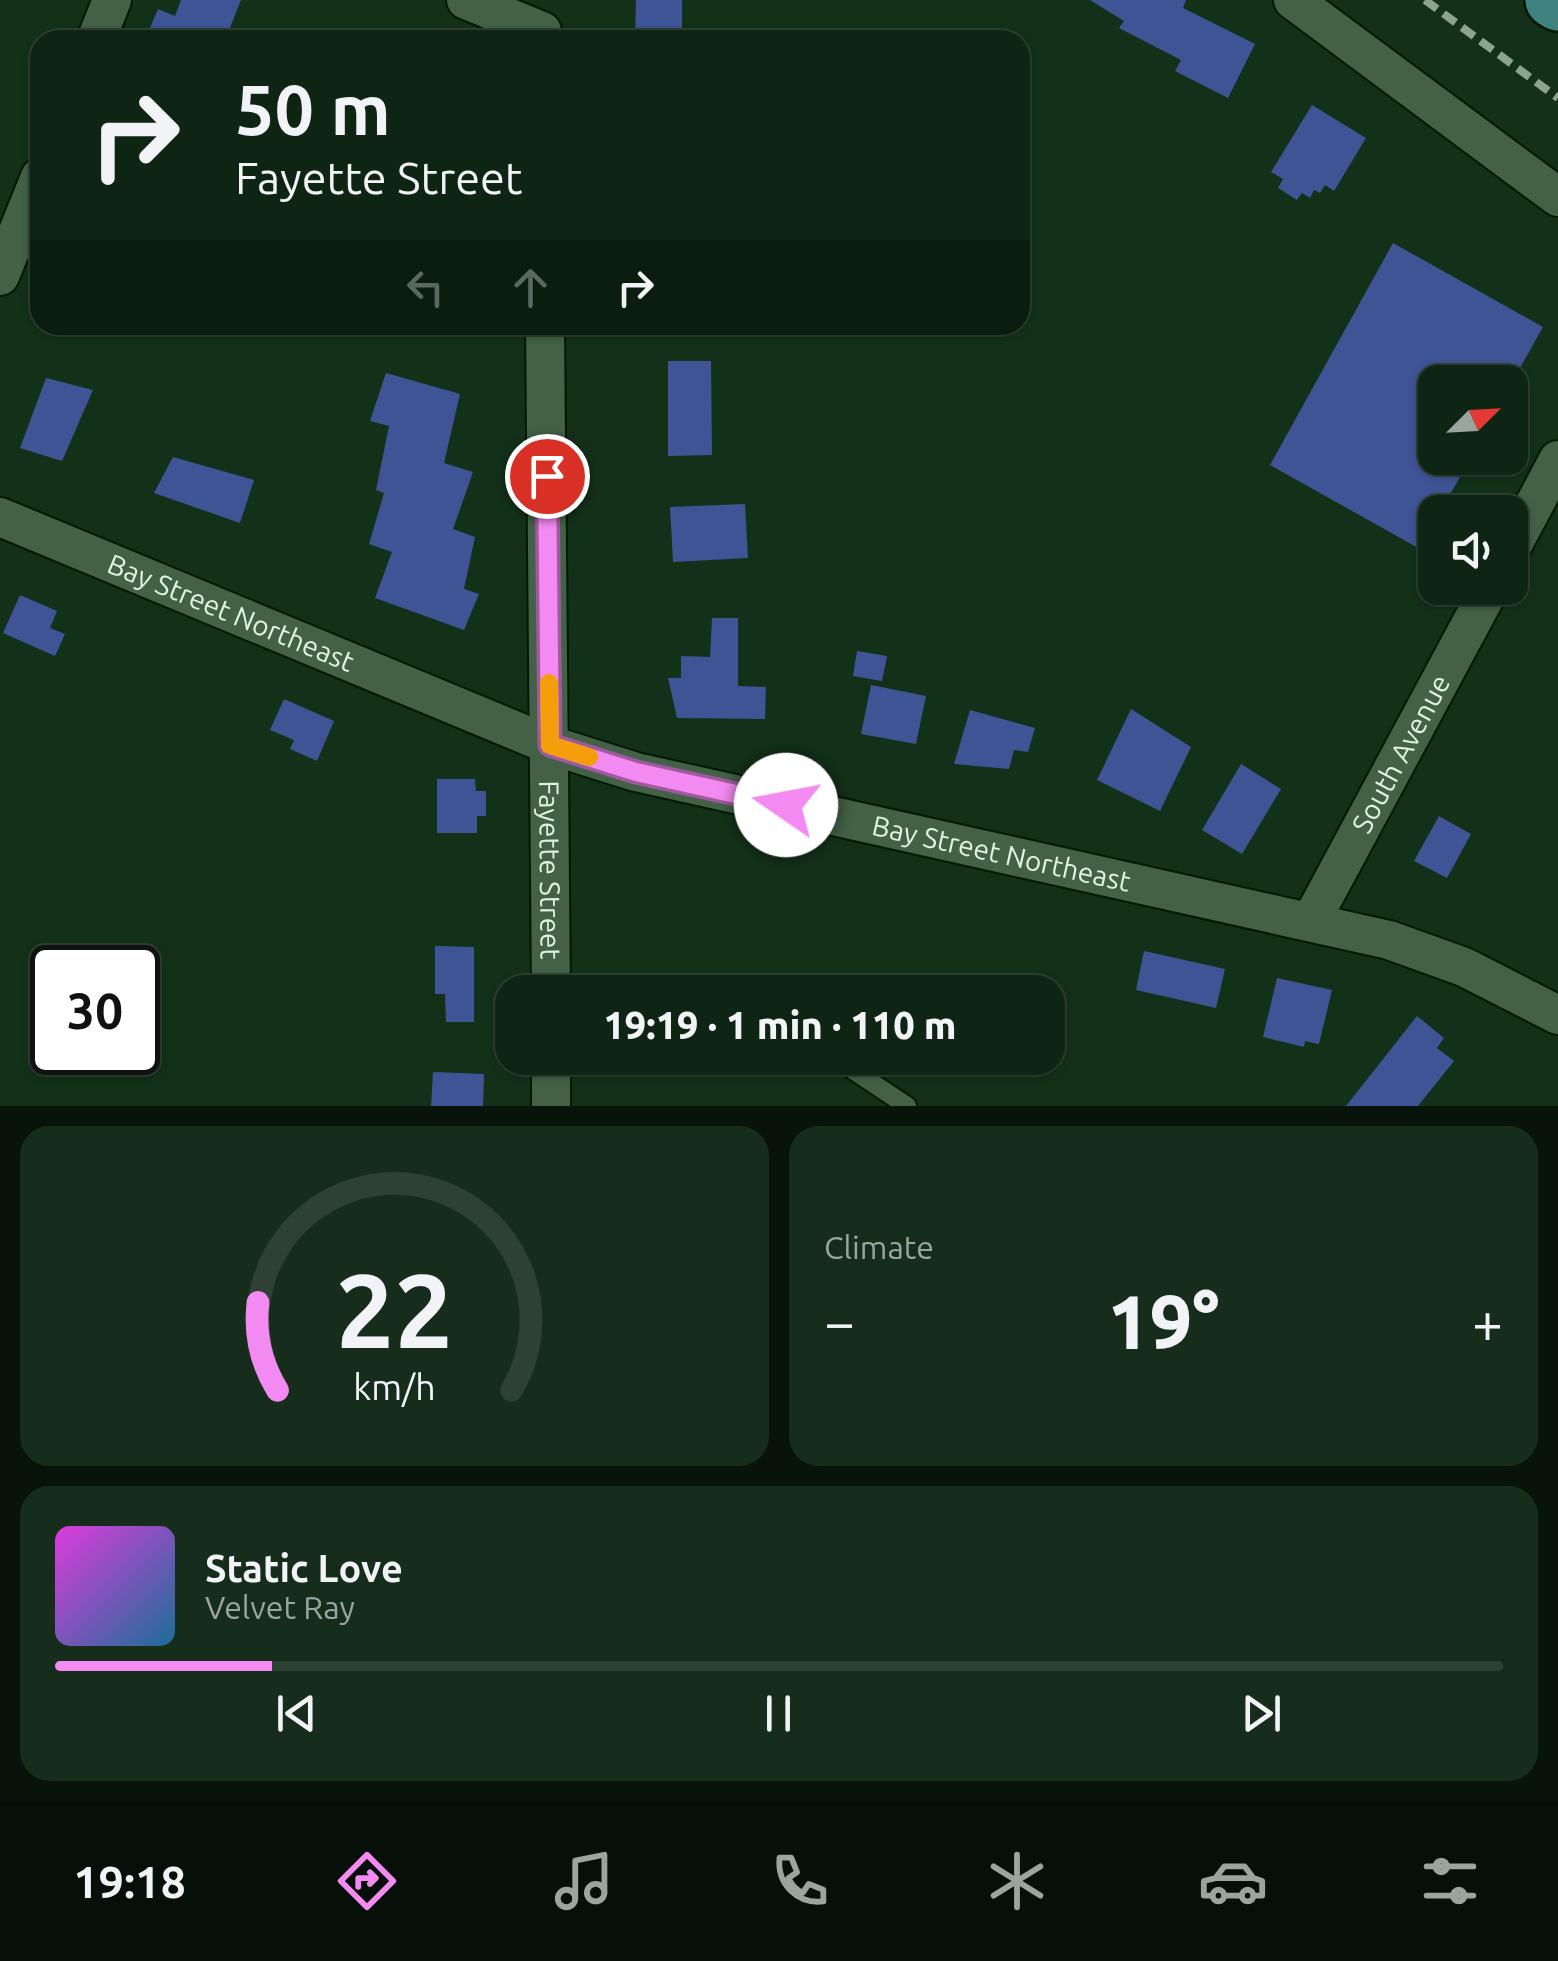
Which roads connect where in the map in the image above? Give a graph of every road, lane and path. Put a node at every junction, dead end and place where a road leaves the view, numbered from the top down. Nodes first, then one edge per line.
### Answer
1 (112, 0) edge
2 (466, 0) edge
3 (1293, 0) edge
4 (542, 24) edge
5 (100, 30) edge
6 (1558, 196) edge
7 (30, 202) edge
8 (0, 276) edge
9 (545, 335) edge
10 (1558, 460) edge
11 (1528, 516) edge
12 (0, 517) edge
13 (1481, 605) edge
14 (550, 745) junction
15 (1311, 920) junction
16 (550, 975) edge
17 (1558, 1015) edge
18 (551, 1075) edge
19 (860, 1075) edge
20 (551, 1106) edge
21 (907, 1106) edge

1 - 5 street
2 - 4 street
3 - 6 street
7 - 8 street
9 - 14 street, Fayette Street
10 - 11 street
12 - 14 street, Bay Street Northeast
13 - 15 street, South Avenue
14 - 15 street, Bay Street Northeast
14 - 16 street, Fayette Street
15 - 17 street, Bay Street Northeast
18 - 20 street
19 - 21 lane

